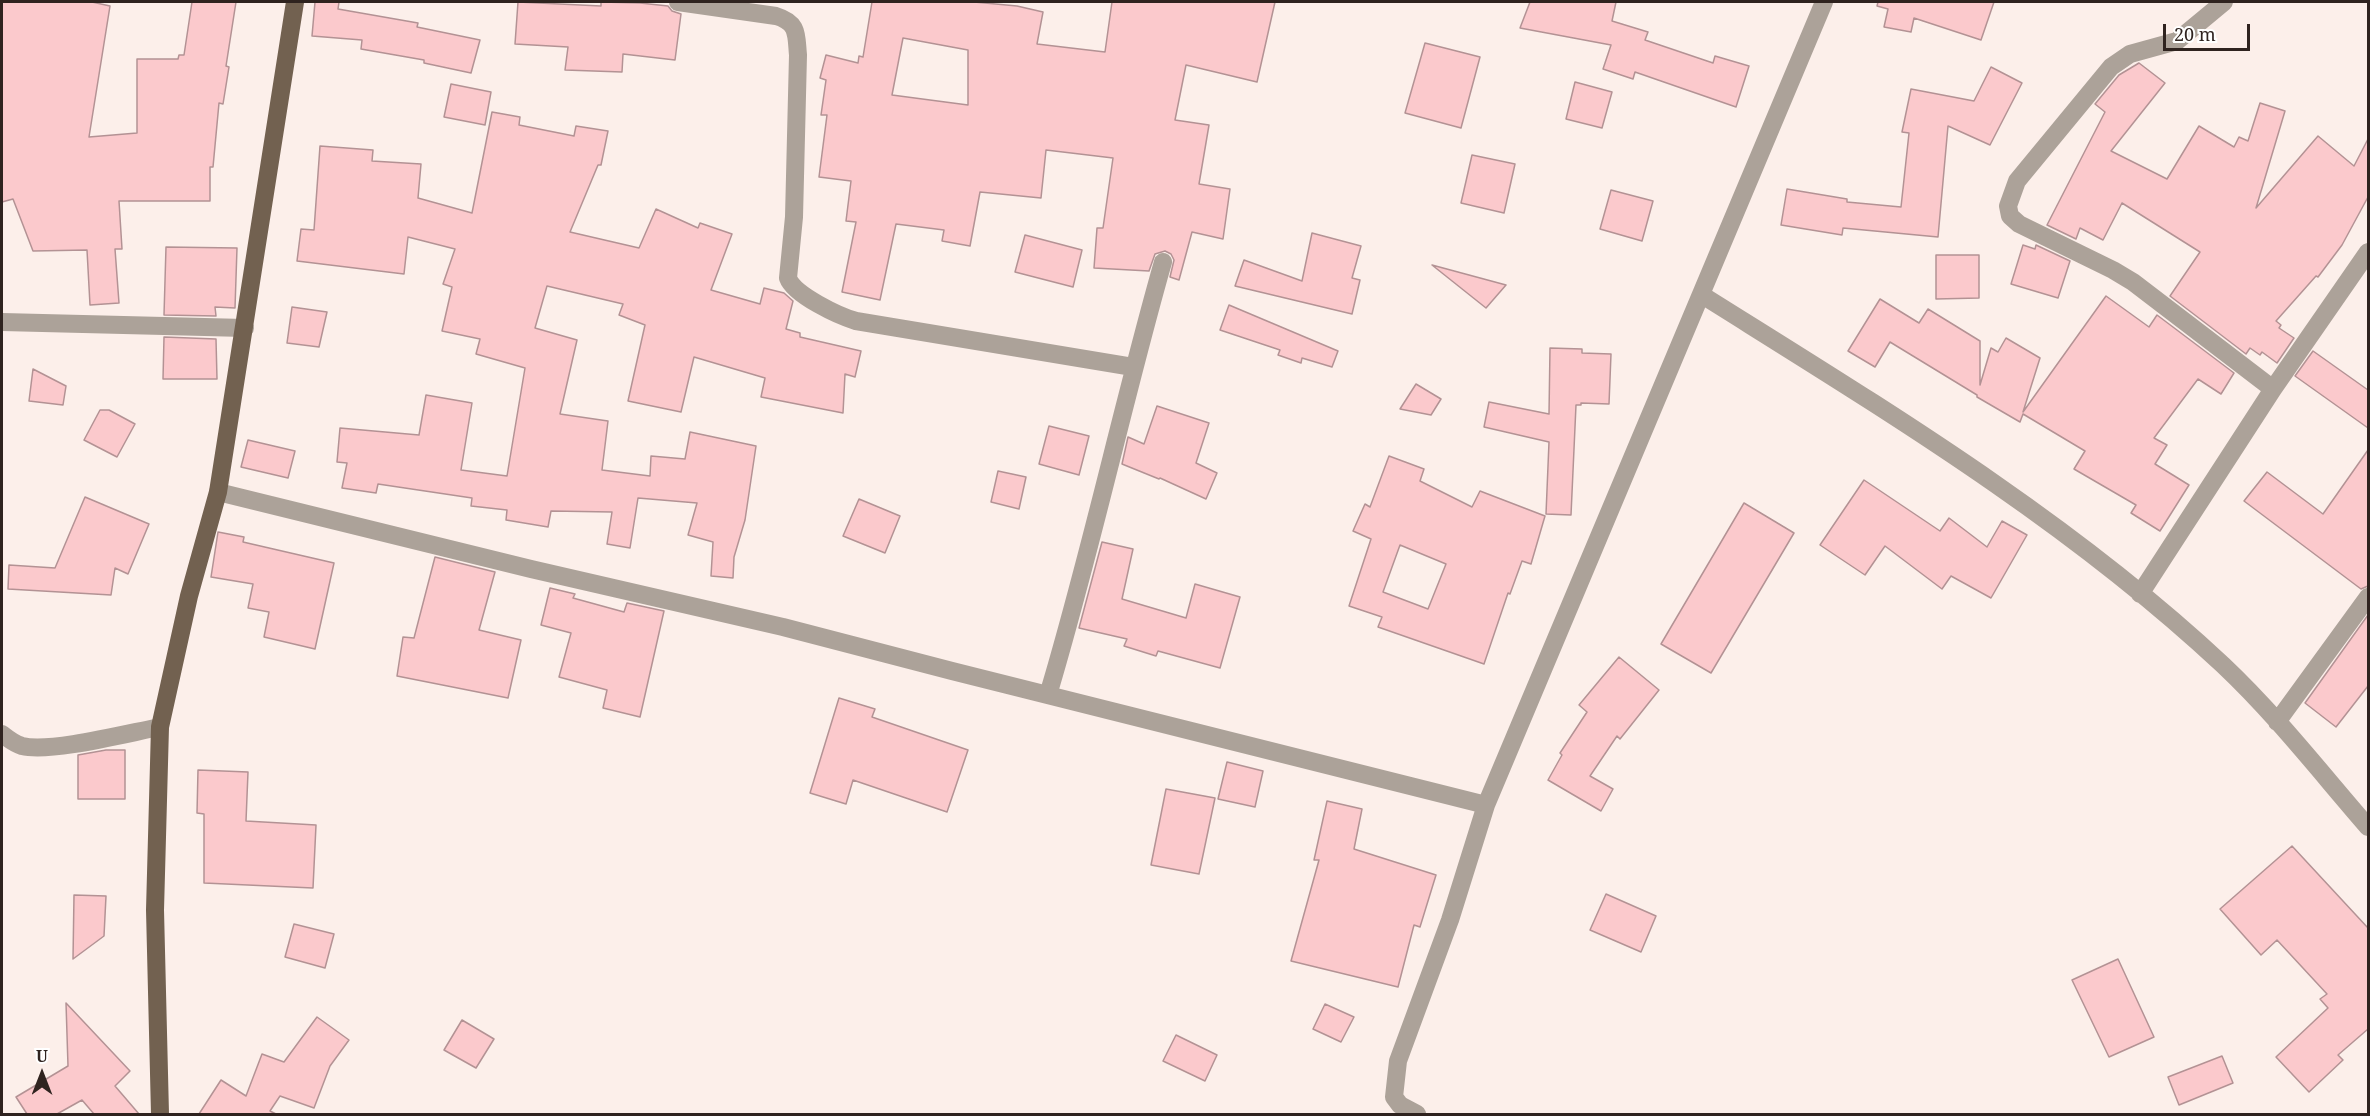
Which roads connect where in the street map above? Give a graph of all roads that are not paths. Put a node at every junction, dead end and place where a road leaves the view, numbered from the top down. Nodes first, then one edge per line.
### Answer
1 (295, 2) edge
2 (678, 2) edge
3 (1824, 2) edge
4 (2224, 2) edge
5 (2368, 252) edge
6 (1162, 262) dead end
7 (1702, 296) junction
8 (2, 322) edge
9 (245, 328) junction
10 (1133, 367) junction
11 (2272, 389) junction
12 (218, 492) junction
13 (2140, 594) junction
14 (2368, 597) edge
15 (1048, 695) junction
16 (2277, 722) junction
17 (160, 727) junction
18 (2, 734) edge
19 (1486, 805) junction
20 (2368, 827) edge
21 (160, 1114) edge
22 (1417, 1114) edge

1 - 9 main road
2 - 10 street
3 - 7 street
4 - 11 street
5 - 11 street
6 - 10 street
7 - 13 street
7 - 19 street
8 - 9 street
9 - 12 main road
10 - 15 street
11 - 13 street
12 - 15 street
12 - 17 main road
13 - 16 street
14 - 16 street
15 - 19 street
16 - 20 street
17 - 18 street
17 - 21 main road
19 - 22 street

